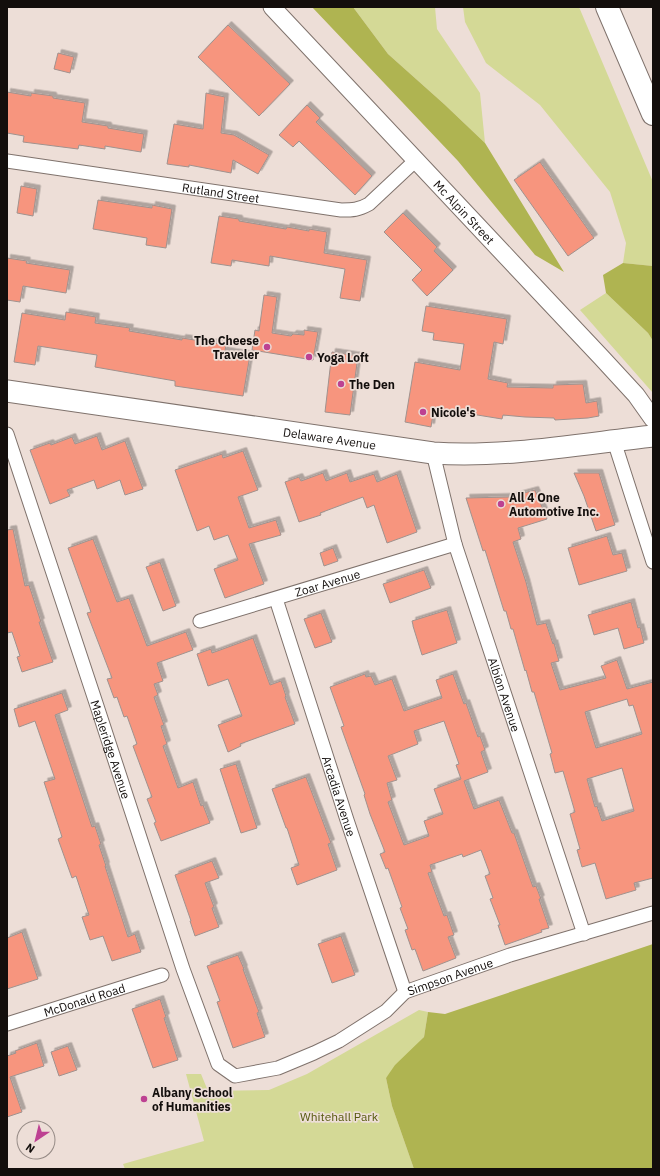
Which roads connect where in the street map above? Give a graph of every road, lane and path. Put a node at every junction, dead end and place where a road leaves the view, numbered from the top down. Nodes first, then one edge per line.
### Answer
1 (272, 7) edge
2 (606, 7) edge
3 (653, 114) edge
4 (416, 160) junction
5 (7, 161) edge
6 (7, 391) edge
7 (653, 419) edge
8 (7, 434) edge
9 (653, 436) edge
10 (614, 441) junction
11 (433, 453) junction
12 (455, 544) junction
13 (653, 562) edge
14 (276, 599) junction
15 (200, 621) dead end
16 (653, 913) edge
17 (584, 934) junction
18 (162, 975) dead end
19 (405, 992) junction
20 (7, 1024) edge
21 (218, 1064) joint

1 - 4 street, Mc Alpin Street
2 - 3 highway
4 - 5 street, Rutland Street
4 - 7 street, Mc Alpin Street
6 - 11 main road, Delaware Avenue
8 - 21 street, Mapleridge Avenue
9 - 10 main road, Delaware Avenue
10 - 11 main road, Delaware Avenue
10 - 13 street
11 - 12 street, Albion Avenue
12 - 14 street, Zoar Avenue
12 - 17 street, Albion Avenue
14 - 15 street, Zoar Avenue
14 - 19 street, Arcadia Avenue
16 - 17 street, Simpson Avenue
17 - 19 street, Simpson Avenue
18 - 20 street, McDonald Road
19 - 21 street, Simpson Avenue

